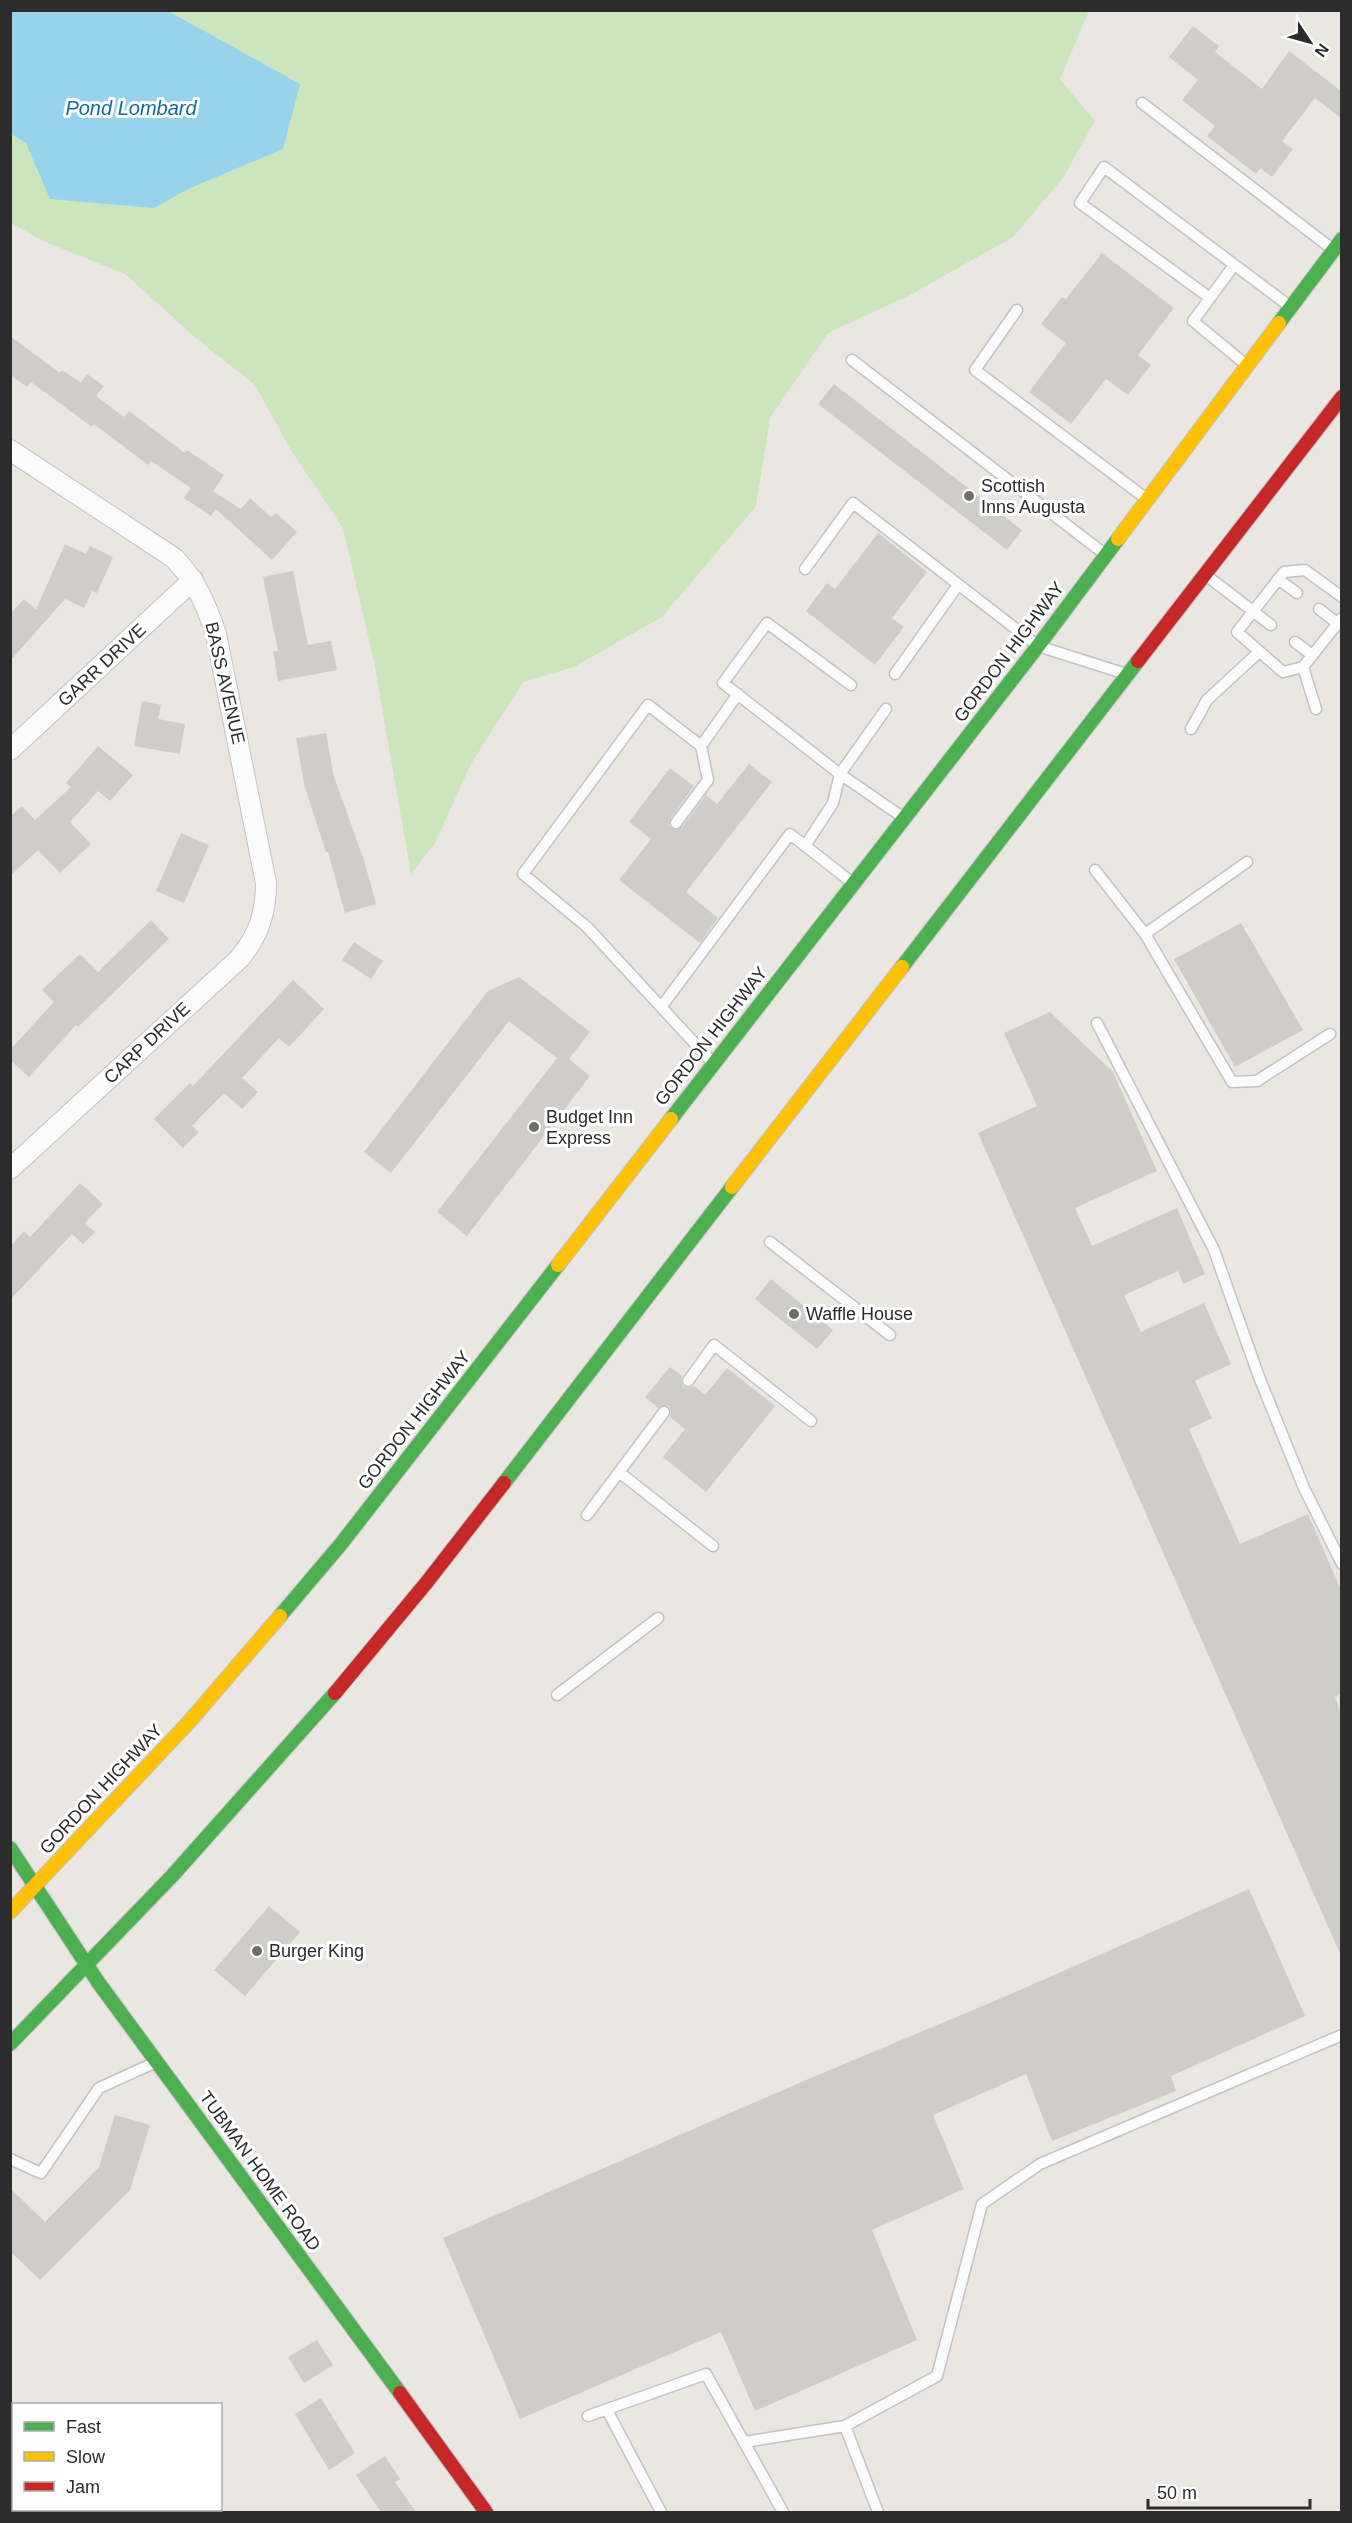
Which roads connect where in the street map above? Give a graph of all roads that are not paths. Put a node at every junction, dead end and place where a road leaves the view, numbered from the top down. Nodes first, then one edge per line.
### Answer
1 (1142, 103) dead end
2 (1337, 245) edge
3 (1234, 265) junction
4 (1209, 298) junction
5 (1290, 307) junction
6 (1017, 310) dead end
7 (852, 360) dead end
8 (1247, 365) junction
9 (1341, 397) edge
10 (10, 450) edge
11 (1147, 499) junction
12 (1105, 554) junction
13 (805, 569) dead end
14 (1205, 575) junction
15 (193, 579) junction
16 (1278, 579) junction
17 (958, 585) junction
18 (1297, 593) dead end
19 (1341, 597) edge
20 (1319, 609) dead end
21 (1253, 611) junction
22 (1339, 621) edge
23 (1271, 625) dead end
24 (1294, 642) dead end
25 (1038, 646) junction
26 (1259, 652) junction
27 (1312, 655) junction
28 (1303, 667) junction
29 (895, 674) dead end
30 (1129, 674) junction
31 (851, 685) dead end
32 (738, 694) junction
33 (886, 709) dead end
34 (1316, 709) dead end
35 (1191, 729) dead end
36 (701, 746) junction
37 (10, 750) edge
38 (840, 774) junction
39 (904, 818) junction
40 (676, 823) dead end
41 (805, 846) junction
42 (1247, 862) dead end
43 (1095, 870) dead end
44 (853, 883) junction
45 (266, 905) joint
46 (1145, 934) junction
47 (662, 1006) junction
48 (1097, 1023) dead end
49 (1330, 1034) dead end
50 (714, 1064) junction
51 (10, 1169) edge
52 (770, 1242) dead end
53 (890, 1335) dead end
54 (688, 1381) dead end
55 (664, 1412) dead end
56 (811, 1421) dead end
57 (619, 1472) junction
58 (587, 1515) dead end
59 (713, 1546) dead end
60 (1341, 1564) edge
61 (658, 1618) dead end
62 (557, 1695) dead end
63 (10, 1848) edge
64 (35, 1886) junction
65 (10, 1912) edge
66 (87, 1965) junction
67 (1341, 2035) edge
68 (10, 2044) edge
69 (157, 2061) junction
70 (10, 2159) edge
71 (607, 2410) junction
72 (588, 2416) dead end
73 (845, 2426) junction
74 (744, 2442) junction
75 (486, 2512) edge
76 (660, 2512) edge
77 (783, 2512) edge
78 (878, 2512) edge

1 - 2 lane
2 - 5 main road, GORDON HIGHWAY
3 - 4 lane
3 - 4 lane
3 - 5 lane
4 - 8 lane
5 - 8 main road, GORDON HIGHWAY
6 - 11 lane
7 - 12 lane
8 - 11 main road, GORDON HIGHWAY
9 - 14 main road
10 - 15 street, BASS AVENUE
11 - 12 main road, GORDON HIGHWAY
12 - 25 main road, GORDON HIGHWAY
13 - 17 lane
14 - 21 lane
14 - 30 main road
15 - 37 street, GARR DRIVE
15 - 45 street, BASS AVENUE
16 - 18 lane
16 - 19 lane
16 - 21 lane
17 - 25 lane
17 - 29 lane
20 - 22 lane
21 - 23 lane
21 - 26 lane
22 - 27 lane
24 - 27 lane
25 - 30 lane
25 - 39 main road, GORDON HIGHWAY
26 - 28 lane
26 - 35 lane
27 - 28 lane
28 - 34 lane
30 - 66 main road
31 - 32 lane
32 - 36 lane
32 - 38 lane
33 - 38 lane
36 - 40 lane
36 - 47 lane
38 - 39 lane
38 - 41 lane
39 - 44 main road, GORDON HIGHWAY
41 - 44 lane
41 - 47 lane
42 - 46 lane
43 - 46 lane
44 - 50 main road, GORDON HIGHWAY
45 - 51 street, CARP DRIVE
46 - 49 lane
47 - 50 lane
48 - 60 lane
50 - 64 main road, GORDON HIGHWAY
52 - 53 lane
54 - 56 lane
55 - 57 lane
57 - 58 lane
57 - 59 lane
61 - 62 lane
63 - 64 main road, TUBMAN HOME ROAD
64 - 65 main road, GORDON HIGHWAY
64 - 66 main road, TUBMAN HOME ROAD
66 - 68 main road
66 - 69 main road, TUBMAN HOME ROAD
67 - 73 lane
69 - 70 lane
69 - 75 main road, TUBMAN HOME ROAD
71 - 72 lane
71 - 74 lane
71 - 76 lane
73 - 74 lane
73 - 78 lane
74 - 77 lane

